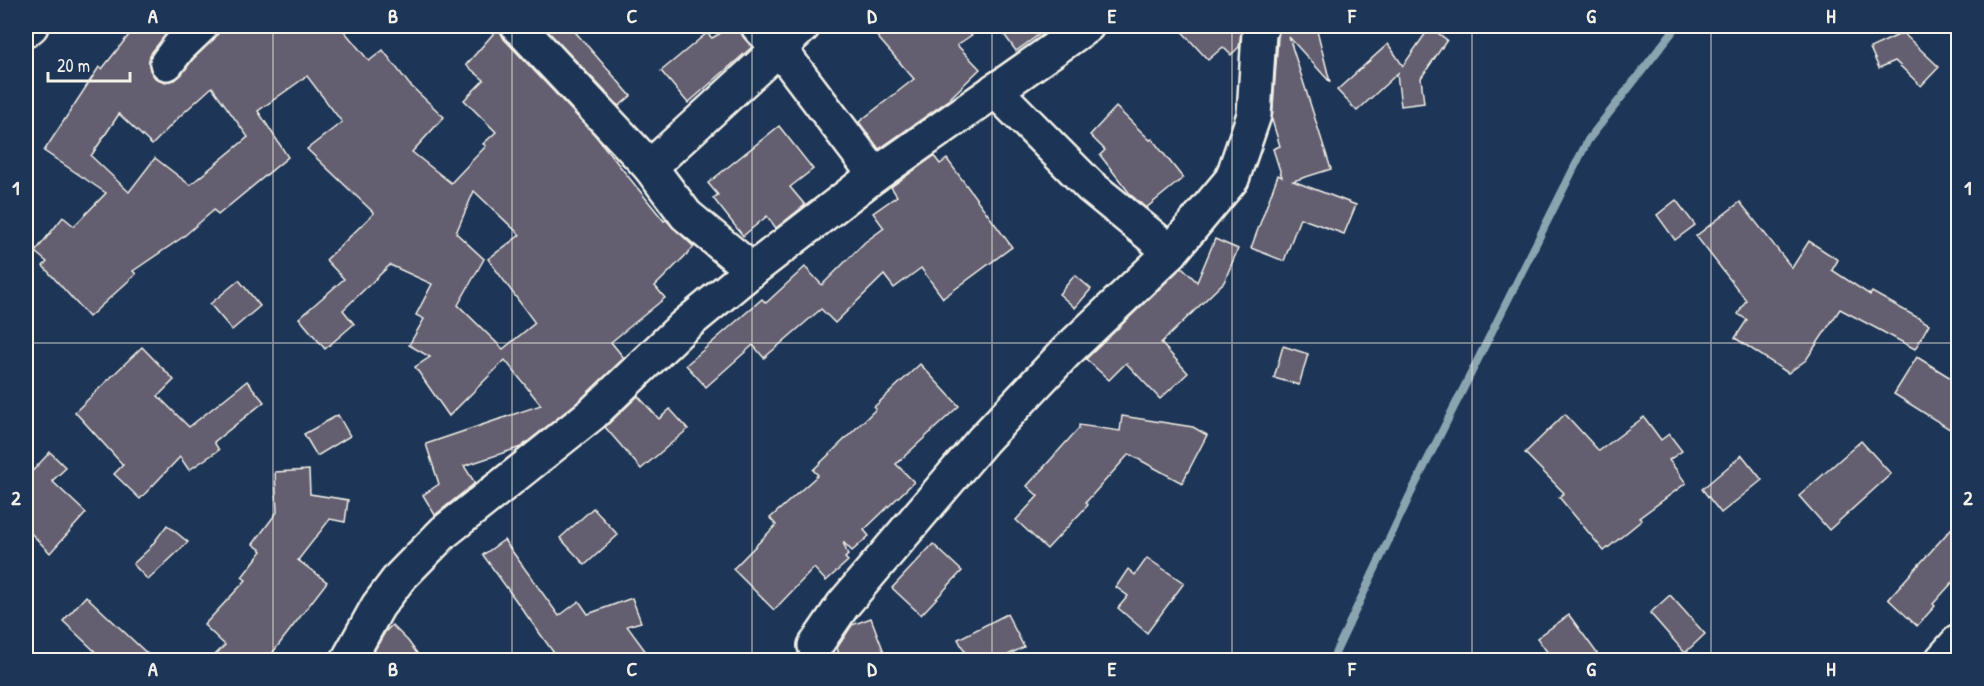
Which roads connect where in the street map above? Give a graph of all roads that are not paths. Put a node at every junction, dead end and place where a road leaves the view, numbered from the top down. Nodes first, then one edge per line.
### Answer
1 (31, 26) edge
2 (201, 26) edge
3 (803, 26) edge
4 (1087, 26) edge
5 (1262, 26) edge
6 (524, 28) edge
7 (26, 30) edge
8 (768, 37) edge
9 (167, 63) dead end
10 (995, 90) junction
11 (650, 168) junction
12 (875, 175) junction
13 (1171, 252) junction
14 (752, 270) junction
15 (1959, 642) edge
16 (814, 646) dead end
17 (348, 660) edge
18 (1942, 660) edge

1 - 7 street
2 - 9 street
3 - 8 street
4 - 10 street
5 - 13 street
6 - 11 street
8 - 11 street
8 - 12 street
10 - 12 street
10 - 13 street
11 - 14 street
12 - 14 street
13 - 16 street
14 - 17 street
15 - 18 street

